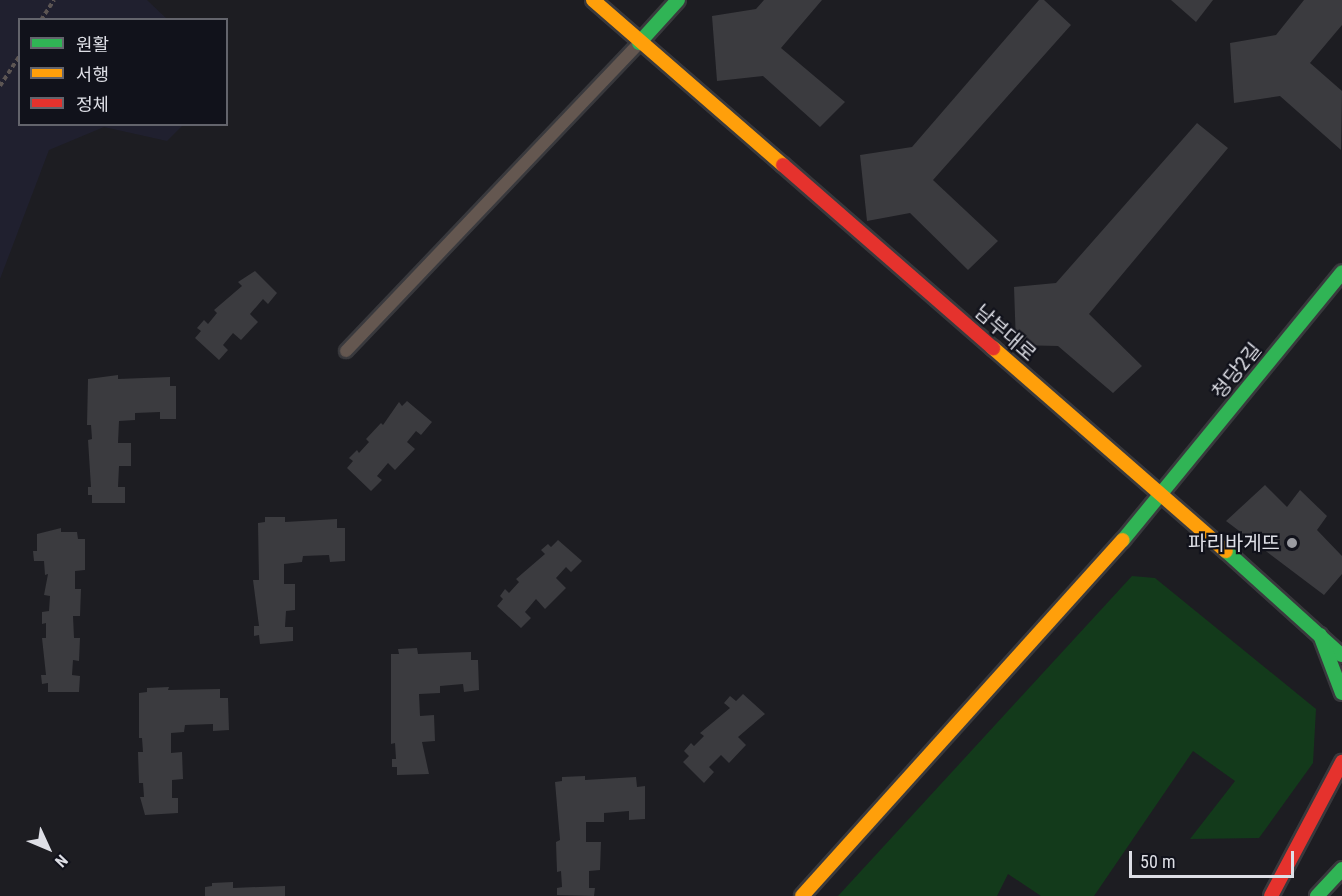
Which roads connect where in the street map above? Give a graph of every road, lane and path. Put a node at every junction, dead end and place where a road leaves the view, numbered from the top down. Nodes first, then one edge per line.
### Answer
1 (54, 0) edge
2 (593, 0) edge
3 (678, 0) edge
4 (42, 18) edge
5 (639, 43) junction
6 (18, 58) edge
7 (0, 86) edge
8 (1342, 272) edge
9 (346, 351) dead end
10 (1163, 495) junction
11 (1320, 635) junction
12 (1342, 644) edge
13 (1342, 656) edge
14 (1342, 693) edge
15 (1342, 762) edge
16 (1308, 859) dead end
17 (1342, 868) edge
18 (1342, 890) edge
19 (802, 896) edge
20 (1270, 896) edge
21 (1278, 896) edge
22 (1317, 896) edge
23 (1335, 896) edge

1 - 4 path
2 - 5 main road, 남부대로
3 - 5 main road
5 - 9 lane
5 - 10 main road, 남부대로
6 - 7 path
8 - 10 main road, 청당2길
10 - 11 main road, 남부대로
10 - 19 main road, 청당2길
11 - 12 main road
11 - 13 main road, 남부대로
11 - 14 main road
15 - 20 main road
16 - 21 main road
17 - 22 main road
18 - 23 main road

